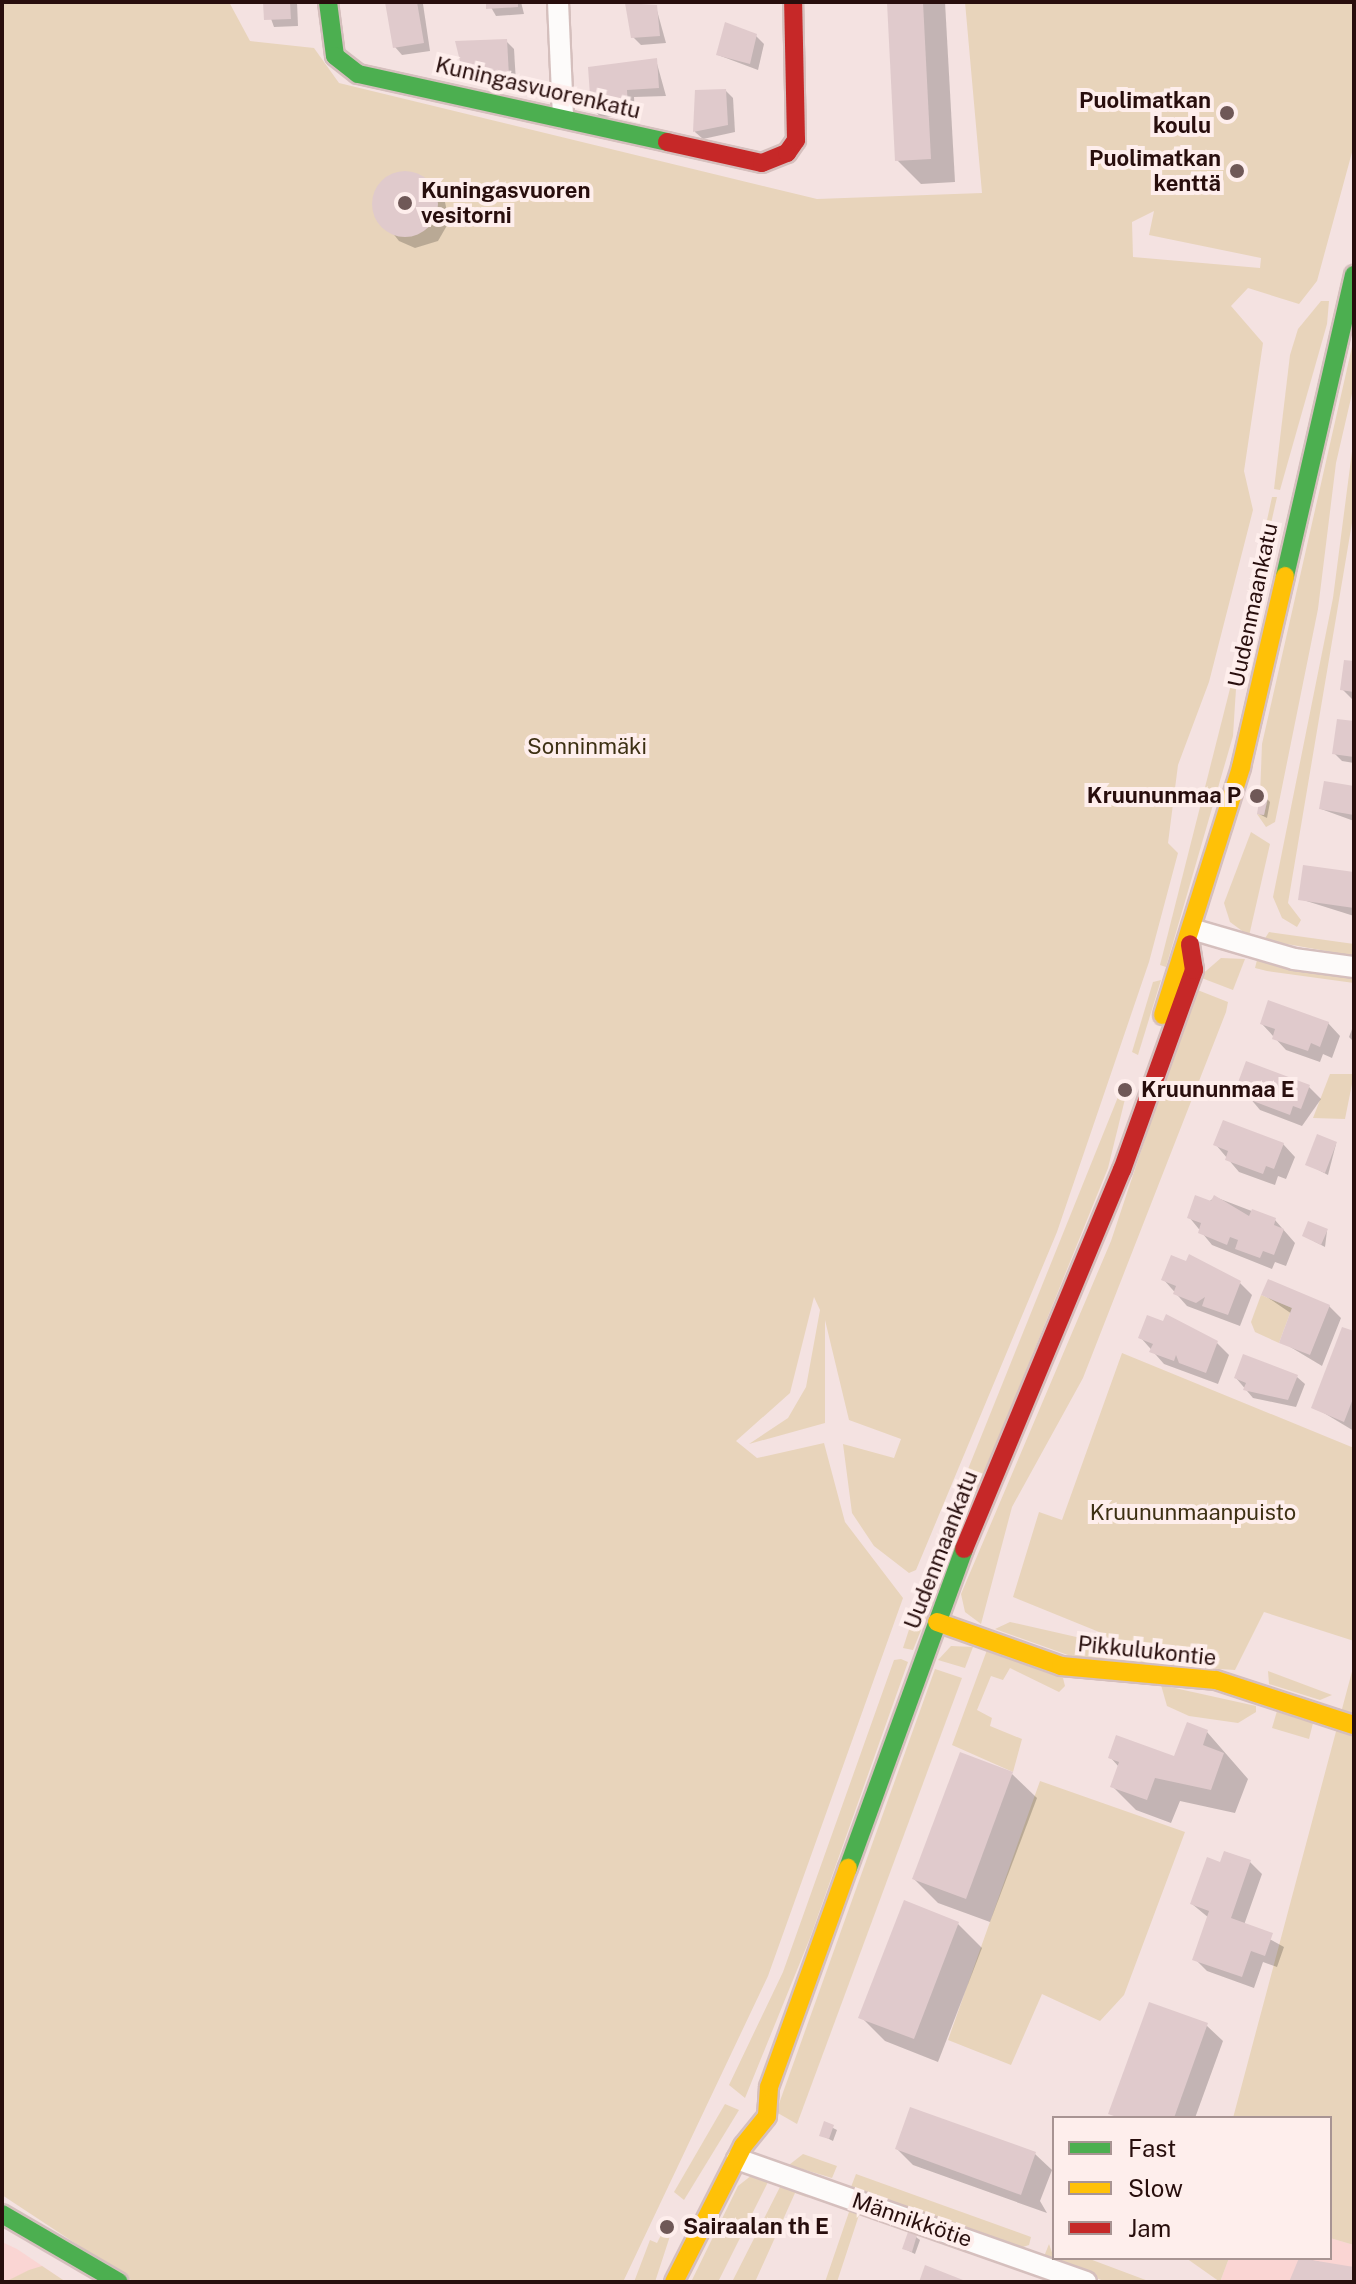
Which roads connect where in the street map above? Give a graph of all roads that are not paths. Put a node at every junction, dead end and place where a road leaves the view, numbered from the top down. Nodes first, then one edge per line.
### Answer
1 (328, 2) edge
2 (558, 2) edge
3 (793, 2) edge
4 (563, 118) junction
5 (1353, 286) edge
6 (1193, 937) junction
7 (1354, 967) edge
8 (937, 1622) junction
9 (1354, 1725) edge
10 (740, 2152) junction
11 (2, 2214) edge
12 (119, 2282) edge
13 (674, 2282) edge
14 (1086, 2282) edge

1 - 4 main road, Kuningasvuorenkatu
2 - 4 street
3 - 4 main road, Kuningasvuorenkatu
5 - 6 main road, Uudenmaankatu
6 - 7 street
6 - 8 main road, Uudenmaankatu
8 - 9 main road, Pikkulukontie
8 - 10 main road, Uudenmaankatu
10 - 13 main road, Uudenmaankatu
10 - 14 street, Männikkötie
11 - 12 main road

